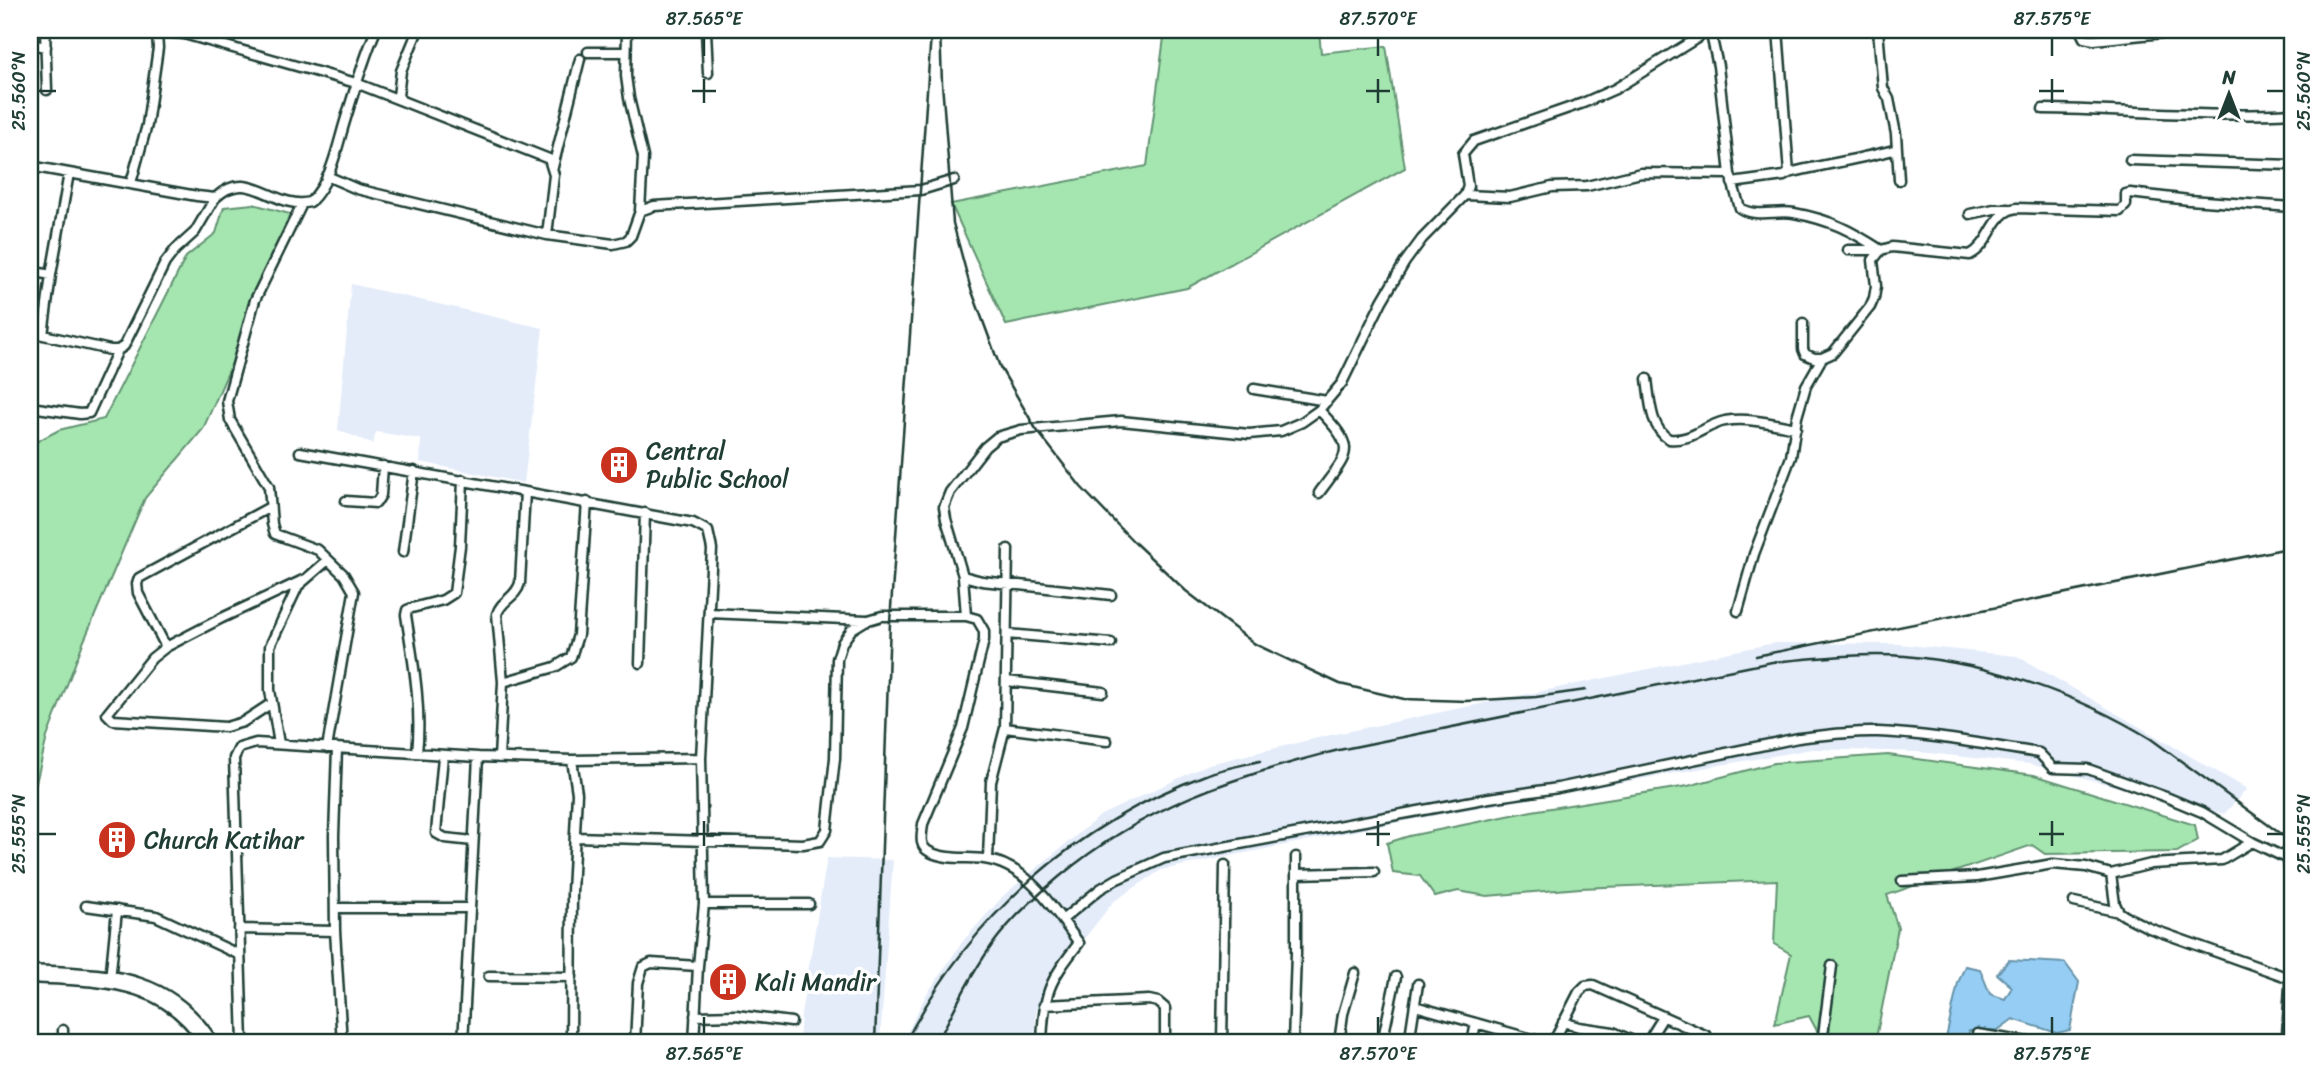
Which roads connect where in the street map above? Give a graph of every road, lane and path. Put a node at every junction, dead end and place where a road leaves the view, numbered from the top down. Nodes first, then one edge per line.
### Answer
1 (45, 30) edge
2 (141, 30) edge
3 (376, 30) edge
4 (418, 30) edge
5 (627, 30) edge
6 (706, 30) edge
7 (1710, 30) edge
8 (1778, 30) edge
9 (1878, 30) edge
10 (2080, 30) edge
11 (2192, 30) edge
12 (163, 32) edge
13 (30, 44) edge
14 (46, 47) junction
15 (587, 52) dead end
16 (626, 52) junction
17 (580, 60) dead end
18 (708, 73) dead end
19 (356, 83) junction
20 (47, 90) dead end
21 (402, 101) junction
22 (2043, 109) dead end
23 (2293, 113) edge
24 (1897, 149) junction
25 (2130, 160) dead end
26 (2293, 165) edge
27 (30, 166) edge
28 (553, 167) junction
29 (69, 173) junction
30 (1788, 173) junction
31 (327, 176) junction
32 (1731, 178) junction
33 (954, 180) dead end
34 (1899, 180) dead end
35 (131, 183) junction
36 (1465, 195) junction
37 (215, 198) junction
38 (302, 204) junction
39 (2293, 207) edge
40 (2008, 209) junction
41 (640, 211) junction
42 (1970, 214) dead end
43 (547, 234) junction
44 (1848, 250) dead end
45 (1881, 250) junction
46 (30, 271) edge
47 (51, 275) junction
48 (1803, 323) dead end
49 (30, 332) edge
50 (43, 335) junction
51 (118, 351) junction
52 (1822, 358) junction
53 (1647, 379) dead end
54 (1254, 389) dead end
55 (1327, 401) junction
56 (30, 407) edge
57 (1320, 410) junction
58 (1796, 428) junction
59 (300, 452) dead end
60 (383, 466) junction
61 (414, 471) junction
62 (463, 480) junction
63 (525, 492) junction
64 (1319, 493) dead end
65 (346, 501) dead end
66 (587, 502) junction
67 (270, 507) junction
68 (645, 513) junction
69 (1008, 549) dead end
70 (403, 552) dead end
71 (328, 560) junction
72 (963, 576) junction
73 (303, 580) junction
74 (1008, 583) junction
75 (1111, 595) dead end
76 (1738, 611) dead end
77 (709, 613) junction
78 (965, 616) junction
79 (868, 620) junction
80 (1007, 634) junction
81 (1111, 643) dead end
82 (166, 647) junction
83 (640, 663) dead end
84 (1007, 681) junction
85 (503, 682) junction
86 (1103, 692) dead end
87 (272, 703) junction
88 (1005, 728) junction
89 (278, 737) junction
90 (1107, 741) dead end
91 (328, 745) junction
92 (337, 748) junction
93 (417, 753) junction
94 (443, 756) junction
95 (478, 757) junction
96 (499, 758) junction
97 (701, 758) junction
98 (572, 760) junction
99 (575, 837) junction
100 (473, 841) junction
101 (704, 841) junction
102 (2252, 842) junction
103 (2291, 856) edge
104 (1296, 858) dead end
105 (988, 859) junction
106 (1226, 865) dead end
107 (1374, 872) dead end
108 (1296, 874) junction
109 (2111, 874) junction
110 (1902, 881) dead end
111 (2293, 901) edge
112 (2074, 902) dead end
113 (704, 904) junction
114 (810, 904) dead end
115 (86, 906) dead end
116 (335, 908) junction
117 (469, 908) junction
118 (117, 910) junction
119 (2119, 912) junction
120 (1062, 920) junction
121 (239, 929) junction
122 (335, 931) junction
123 (2293, 934) edge
124 (240, 955) junction
125 (698, 966) junction
126 (1832, 966) dead end
127 (1355, 973) dead end
128 (30, 974) edge
129 (489, 976) dead end
130 (572, 977) junction
131 (1396, 977) dead end
132 (2293, 979) edge
133 (30, 980) edge
134 (110, 983) junction
135 (1418, 984) dead end
136 (1044, 1005) junction
137 (1415, 1006) junction
138 (695, 1016) junction
139 (1663, 1017) junction
140 (791, 1021) dead end
141 (1563, 1022) junction
142 (1476, 1023) junction
143 (63, 1030) dead end
144 (1506, 1032) junction
145 (1978, 1034) dead end
146 (1707, 1036) dead end
147 (63, 1043) edge
148 (198, 1043) edge
149 (209, 1043) edge
150 (243, 1043) edge
151 (342, 1043) edge
152 (463, 1043) edge
153 (571, 1043) edge
154 (635, 1043) edge
155 (694, 1043) edge
156 (1042, 1043) edge
157 (1165, 1043) edge
158 (1222, 1043) edge
159 (1293, 1043) edge
160 (1339, 1043) edge
161 (1382, 1043) edge
162 (1409, 1043) edge
163 (1472, 1043) edge
164 (1503, 1043) edge
165 (1637, 1043) edge
166 (1647, 1043) edge
167 (1822, 1043) edge
168 (2034, 1043) edge
169 (2289, 1043) edge

1 - 14 street
2 - 12 street
3 - 19 street
4 - 21 street
5 - 16 street
6 - 18 street
7 - 32 street
7 - 36 street
8 - 30 street
9 - 24 street
10 - 11 street
12 - 19 street
12 - 35 street
13 - 14 street
14 - 20 street
15 - 16 street
16 - 41 street
17 - 28 street
19 - 21 street
19 - 31 street
21 - 28 street
22 - 23 street
24 - 30 street
24 - 34 street
25 - 26 street
27 - 29 street
28 - 43 street
29 - 35 street
29 - 47 street
30 - 32 street
31 - 38 street
31 - 43 street
32 - 36 street
32 - 45 street
33 - 41 street
35 - 37 street
36 - 55 street
37 - 38 street
37 - 51 street
38 - 67 street
39 - 40 street
40 - 42 street
40 - 45 street
41 - 43 street
44 - 45 street
45 - 52 street
46 - 47 street
47 - 50 street
48 - 52 street
49 - 50 street
50 - 51 street
51 - 56 street
52 - 58 street
53 - 58 street
54 - 55 street
55 - 57 street
57 - 64 street
57 - 72 street
58 - 76 street
59 - 60 street
60 - 61 street
60 - 65 street
61 - 62 street
61 - 70 street
62 - 63 street
62 - 93 street
63 - 66 street
63 - 85 street
66 - 68 street
66 - 85 street
67 - 71 street
67 - 82 street
68 - 77 street
68 - 83 street
69 - 74 street
71 - 73 street
71 - 91 street
72 - 74 street
72 - 78 street
73 - 82 street
73 - 87 street
74 - 75 street
74 - 80 street
77 - 79 street
77 - 97 street
78 - 79 street
78 - 105 street
79 - 101 street
80 - 81 street
80 - 84 street
82 - 87 street
84 - 86 street
84 - 88 street
85 - 96 street
87 - 89 street
88 - 90 street
88 - 105 street
89 - 91 street
89 - 121 street
91 - 92 street
92 - 93 street
92 - 116 street
93 - 94 street
94 - 95 street
94 - 100 street
95 - 96 street
95 - 100 street
96 - 98 street
97 - 98 street
97 - 101 street
98 - 99 street
99 - 101 street
99 - 130 street
100 - 117 street
101 - 113 street
102 - 103 street
102 - 109 street
102 - 120 street
103 - 111 street
104 - 108 street
105 - 120 street
106 - 158 street
107 - 108 street
108 - 159 street
109 - 110 street
109 - 119 street
112 - 119 street
113 - 114 street
113 - 125 street
115 - 118 street
116 - 117 street
116 - 122 street
117 - 152 street
118 - 124 street
118 - 134 street
119 - 132 street
120 - 136 street
121 - 122 street
121 - 124 street
122 - 151 street
123 - 132 street
124 - 150 street
125 - 138 street
125 - 154 street
126 - 167 street
127 - 160 street
128 - 134 highway
129 - 130 street
130 - 153 street
131 - 161 street
132 - 169 street
133 - 134 highway
134 - 148 highway
134 - 149 highway
135 - 137 street
136 - 156 street
136 - 157 street
137 - 142 street
137 - 162 street
138 - 140 street
138 - 155 street
139 - 141 street
139 - 146 street
139 - 166 street
141 - 144 street
141 - 165 street
142 - 144 street
142 - 163 street
143 - 147 street
144 - 164 street
145 - 168 street

